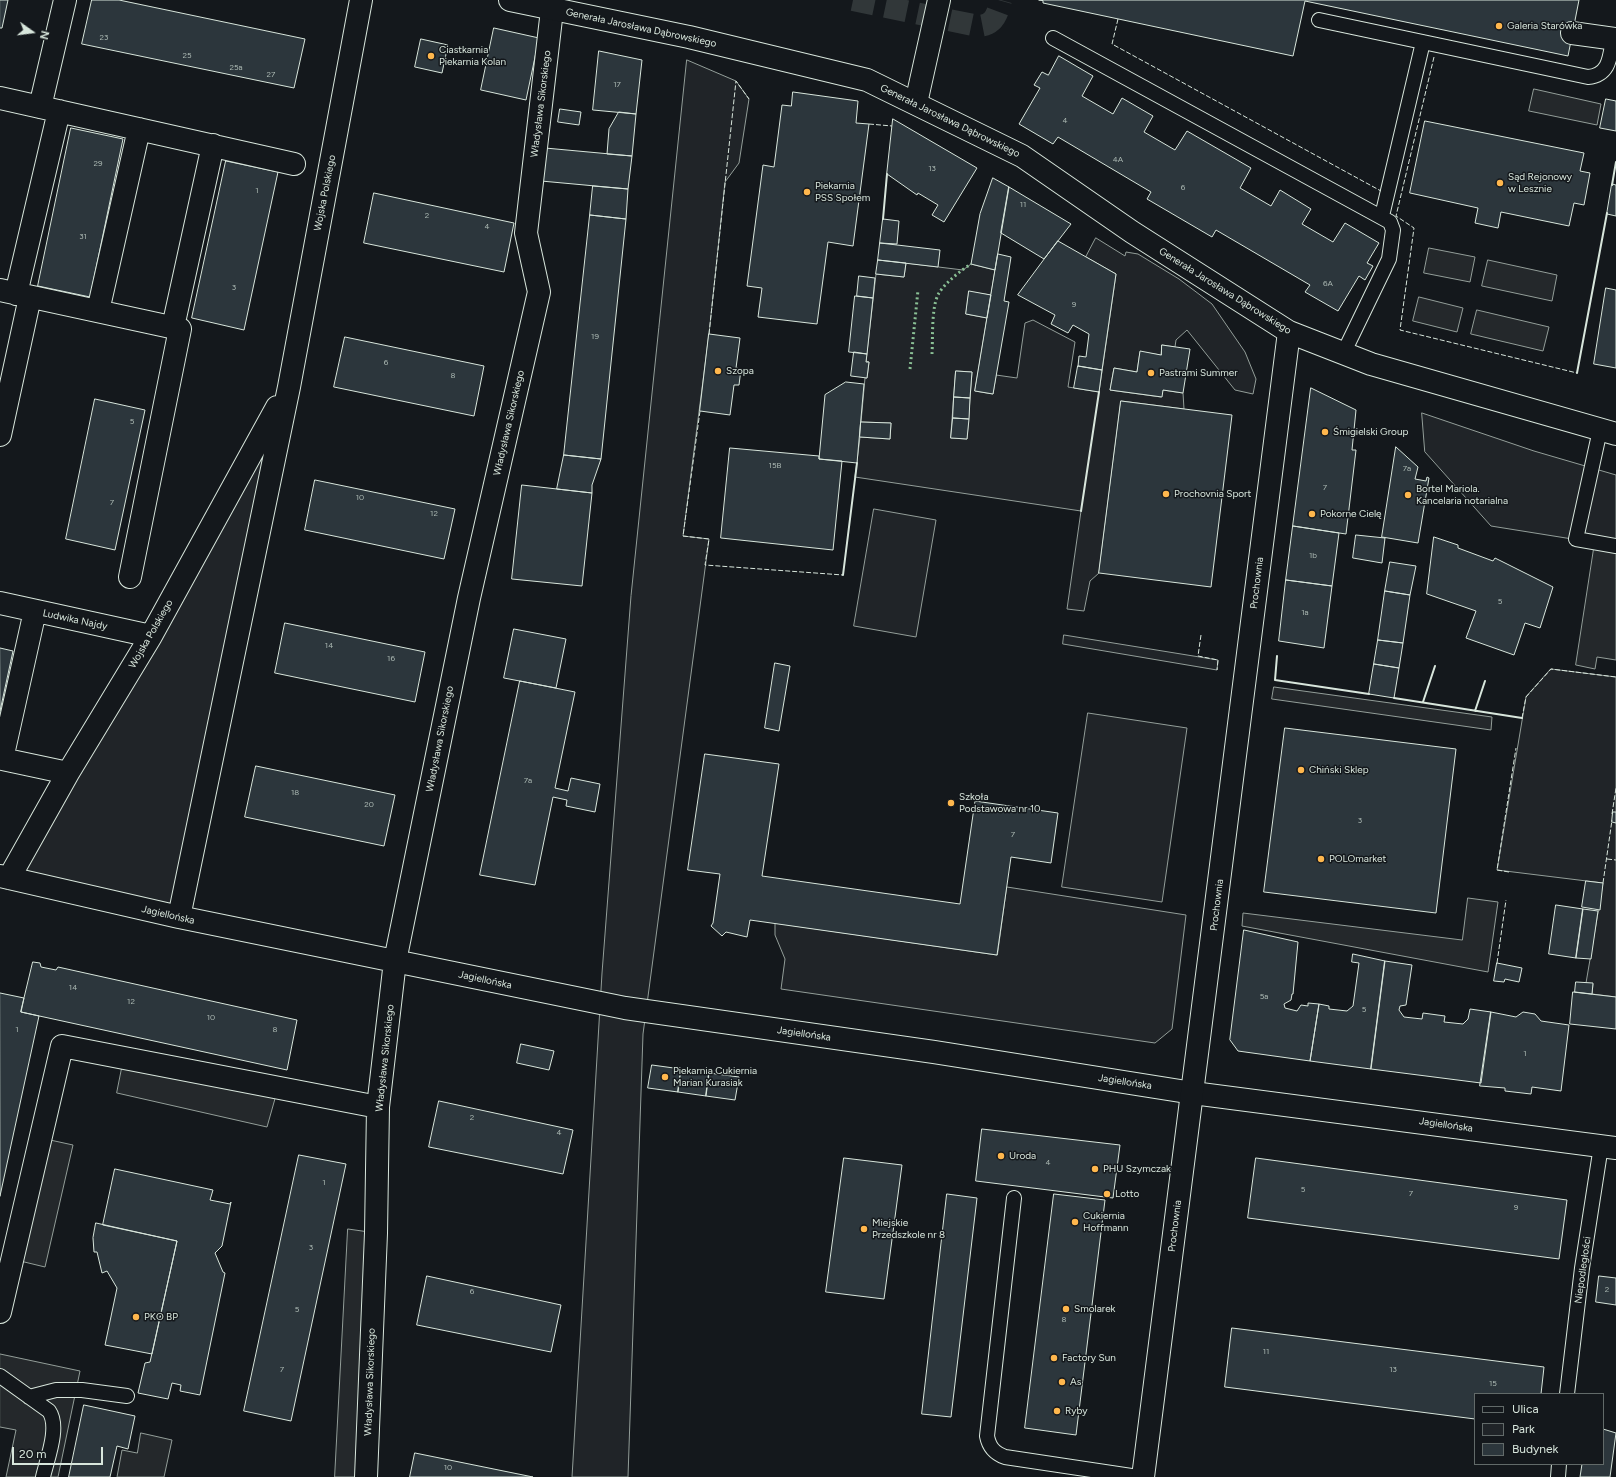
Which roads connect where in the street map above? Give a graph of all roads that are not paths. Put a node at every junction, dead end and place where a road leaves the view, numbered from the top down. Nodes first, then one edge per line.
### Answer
1 (65, 0) edge
2 (361, 0) edge
3 (510, 0) edge
4 (939, 0) edge
5 (552, 10) junction
6 (1318, 20) dead end
7 (1572, 33) dead end
8 (1615, 34) edge
9 (1053, 38) dead end
10 (1423, 42) junction
11 (0, 98) edge
12 (916, 103) junction
13 (49, 109) junction
14 (139, 129) junction
15 (214, 145) junction
16 (294, 164) dead end
17 (1382, 216) junction
18 (15, 294) edge
19 (98, 311) junction
20 (173, 327) junction
21 (1289, 332) junction
22 (1343, 354) junction
23 (289, 387) junction
24 (1608, 432) edge
25 (0, 435) edge
26 (1616, 546) edge
27 (130, 577) dead end
28 (0, 603) edge
29 (35, 611) junction
30 (151, 636) junction
31 (68, 773) junction
32 (4, 877) edge
33 (179, 917) junction
34 (395, 961) junction
35 (1193, 1093) junction
36 (378, 1107) junction
37 (1609, 1147) edge
38 (1014, 1198) dead end
39 (0, 1312) edge
40 (0, 1376) edge
41 (1567, 1393) edge
42 (127, 1396) dead end
43 (29, 1397) junction
44 (1559, 1465) edge
45 (43, 1477) edge
46 (366, 1477) edge
47 (1138, 1477) edge
48 (1143, 1477) edge
49 (1558, 1477) edge

1 - 13 street
2 - 23 street, Wojska Polskiego
3 - 5 street, Generała Jarosława Dąbrowskiego
4 - 12 street
5 - 12 street, Generała Jarosława Dąbrowskiego
5 - 34 street, Władysława Sikorskiego
6 - 10 lane
7 - 8 street
8 - 10 lane
9 - 17 lane
10 - 17 lane
11 - 13 street
12 - 21 street, Generała Jarosława Dąbrowskiego
13 - 14 street
13 - 18 street
14 - 15 street
14 - 19 street
15 - 16 street
15 - 20 street
17 - 22 lane
18 - 19 street
18 - 25 street
19 - 20 street
20 - 27 street
21 - 22 street, Generała Jarosława Dąbrowskiego
21 - 35 street, Prochownia
22 - 24 street, Generała Jarosława Dąbrowskiego
23 - 30 street, Wojska Polskiego
23 - 33 street, Wojska Polskiego
24 - 26 lane, Generała Jarosława Dąbrowskiego
28 - 29 street, Ludwika Najdy
29 - 30 street, Ludwika Najdy
29 - 31 street
30 - 31 street, Wojska Polskiego
31 - 32 street, Wojska Polskiego
32 - 33 street, Jagiellońska
33 - 34 street, Jagiellońska
34 - 35 street, Jagiellońska
34 - 36 street, Władysława Sikorskiego
35 - 37 street, Jagiellońska
35 - 48 street, Prochownia
36 - 39 street
36 - 46 street, Władysława Sikorskiego
37 - 41 lane, Niepodległości
38 - 47 lane
40 - 43 lane
42 - 43 lane
43 - 45 lane
44 - 49 lane

